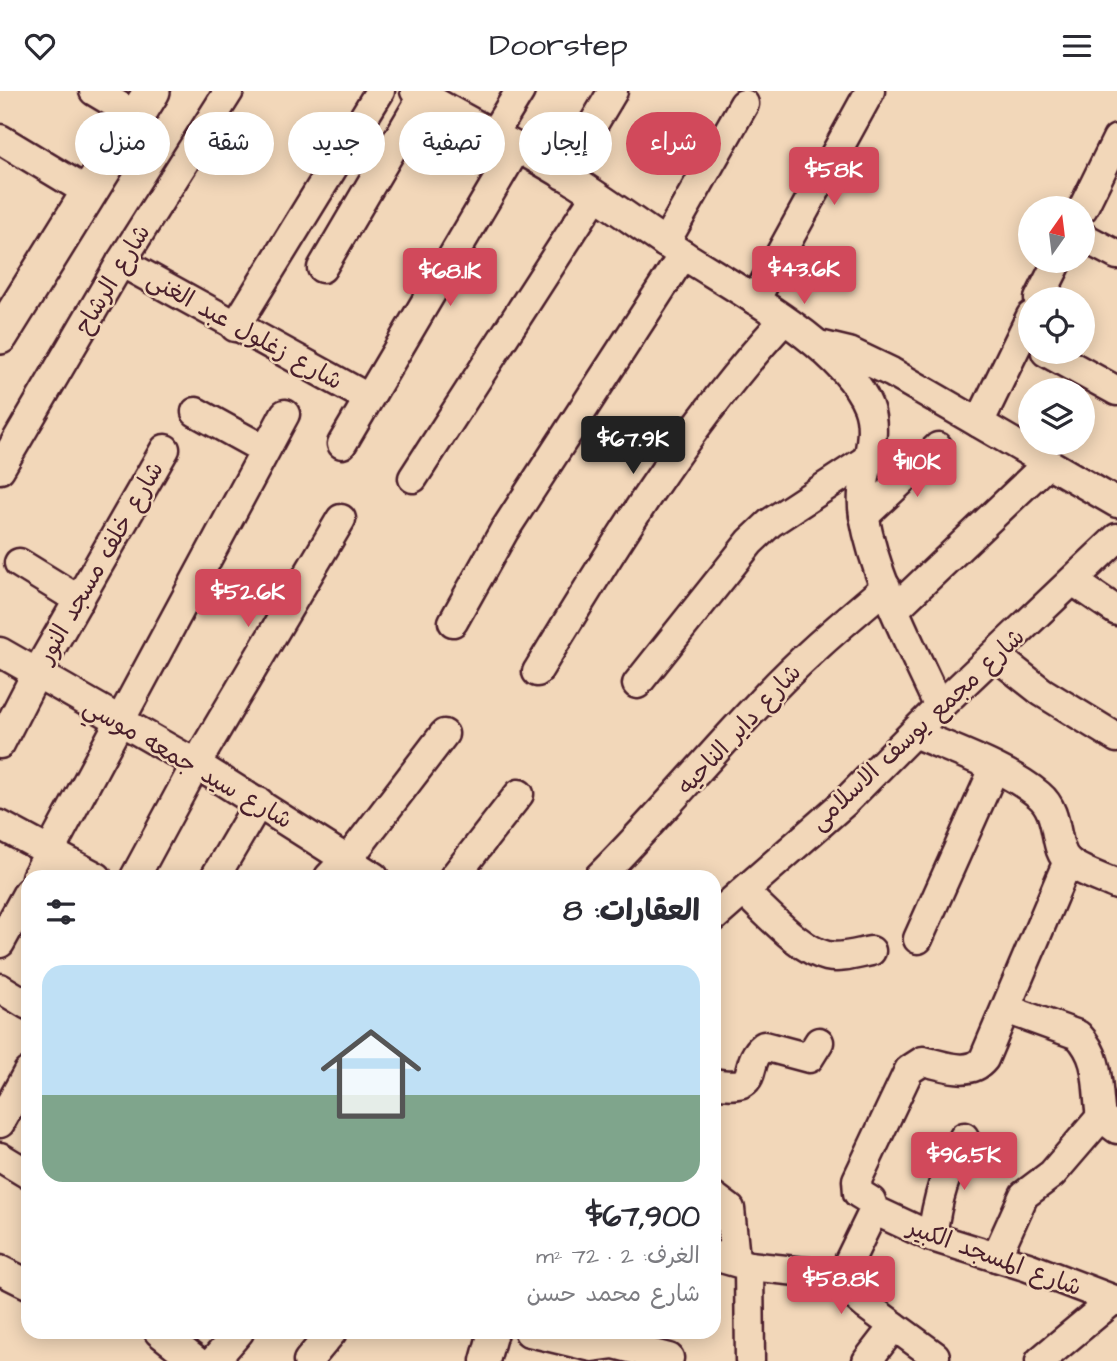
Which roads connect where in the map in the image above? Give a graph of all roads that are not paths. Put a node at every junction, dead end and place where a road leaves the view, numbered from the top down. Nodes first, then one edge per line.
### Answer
1 (94, 91) edge
2 (229, 91) edge
3 (380, 91) edge
4 (520, 91) edge
5 (613, 91) edge
6 (870, 91) edge
7 (419, 93) edge
8 (144, 104) edge
9 (744, 104) dead end
10 (452, 112) edge
11 (600, 112) edge
12 (0, 139) edge
13 (1117, 139) edge
14 (505, 142) joint
15 (519, 150) edge
16 (1111, 168) edge
17 (487, 175) edge
18 (564, 175) edge
19 (88, 192) junction
20 (596, 196) junction
21 (1091, 196) edge
22 (1096, 244) edge
23 (674, 249) junction
24 (1117, 255) edge
25 (121, 262) junction
26 (322, 268) dead end
27 (755, 300) junction
28 (783, 321) junction
29 (235, 327) junction
30 (0, 335) edge
31 (813, 343) junction
32 (1018, 349) edge
33 (1068, 364) edge
34 (1117, 391) edge
35 (368, 398) junction
36 (196, 412) dead end
37 (285, 414) dead end
38 (979, 423) junction
39 (342, 444) dead end
40 (937, 447) dead end
41 (165, 449) dead end
42 (265, 450) junction
43 (866, 460) junction
44 (1048, 463) junction
45 (0, 469) edge
46 (413, 478) dead end
47 (1117, 503) edge
48 (864, 516) junction
49 (341, 519) dead end
50 (1117, 538) edge
51 (19, 563) dead end
52 (1073, 581) junction
53 (890, 598) junction
54 (79, 600) junction
55 (1117, 611) edge
56 (453, 622) dead end
57 (0, 652) edge
58 (995, 655) junction
59 (537, 673) dead end
60 (36, 674) junction
61 (637, 684) dead end
62 (939, 707) junction
63 (119, 722) junction
64 (914, 733) junction
65 (444, 734) dead end
66 (1117, 738) edge
67 (0, 744) edge
68 (196, 764) junction
69 (994, 769) junction
70 (519, 794) dead end
71 (259, 802) junction
72 (0, 825) edge
73 (50, 852) junction
74 (1068, 862) junction
75 (338, 868) edge
76 (40, 870) edge
77 (84, 870) edge
78 (139, 870) edge
79 (219, 870) edge
80 (459, 870) edge
81 (606, 870) edge
82 (1117, 885) edge
83 (744, 892) junction
84 (21, 905) edge
85 (721, 911) edge
86 (918, 939) dead end
87 (0, 943) edge
88 (871, 951) dead end
89 (0, 988) edge
90 (21, 1001) edge
91 (1006, 1009) junction
92 (819, 1042) dead end
93 (721, 1084) edge
94 (21, 1085) edge
95 (0, 1123) edge
96 (1109, 1123) edge
97 (964, 1137) dead end
98 (0, 1157) edge
99 (21, 1170) edge
100 (721, 1202) edge
101 (874, 1210) junction
102 (932, 1237) junction
103 (996, 1257) junction
104 (733, 1261) edge
105 (0, 1270) edge
106 (21, 1280) edge
107 (839, 1282) junction
108 (1115, 1300) edge
109 (894, 1326) junction
110 (168, 1339) edge
111 (233, 1339) edge
112 (326, 1339) edge
113 (491, 1339) edge
114 (558, 1339) edge
115 (935, 1356) dead end
116 (669, 1358) dead end
117 (196, 1361) edge
118 (214, 1361) edge
119 (308, 1361) edge
120 (485, 1361) edge
121 (750, 1361) edge
122 (867, 1361) edge
123 (1040, 1361) edge

1 - 8 street
2 - 25 street, شارع الرشاح
3 - 29 street
4 - 14 street
5 - 11 street
6 - 27 street
7 - 10 street
7 - 26 street
8 - 19 street
9 - 23 street
12 - 19 street
13 - 16 street
14 - 15 street
16 - 21 street
17 - 35 street
18 - 20 street
19 - 30 street
20 - 23 street
20 - 46 street
22 - 24 street
23 - 27 street
23 - 56 street
25 - 29 street, شارع زغلول عبد الغنى
25 - 45 street, شارع الرشاح
27 - 28 street
28 - 31 street
28 - 59 street
29 - 35 street, شارع زغلول عبد الغنى
31 - 38 street
31 - 43 street
32 - 38 street
33 - 34 street
35 - 39 street
36 - 42 street
37 - 42 street
38 - 44 street
40 - 48 street
41 - 54 street, شارع خلف مسجد النور
42 - 63 street
43 - 48 street
43 - 61 street
44 - 47 street
44 - 53 street, شارع داير الناحيه
48 - 53 street
49 - 68 street
50 - 52 street, شارع مجمع يوسف الاسلامى
51 - 54 street
52 - 55 street
52 - 58 street, شارع مجمع يوسف الاسلامى
53 - 62 street
53 - 81 street, شارع داير الناحيه
54 - 60 street, شارع خلف مسجد النور
57 - 60 street, شارع سيد جمعه موسي
58 - 62 street, شارع مجمع يوسف الاسلامى
58 - 66 street
60 - 63 street, شارع سيد جمعه موسي
60 - 67 street, شارع خلف مسجد النور
62 - 64 street, شارع مجمع يوسف الاسلامى
63 - 68 street, شارع سيد جمعه موسي
63 - 73 street
64 - 69 street
64 - 83 street, شارع مجمع يوسف الاسلامى
65 - 75 street
68 - 71 street, شارع سيد جمعه موسي
68 - 78 street
69 - 74 street
69 - 86 street
70 - 80 street
71 - 75 street, شارع سيد جمعه موسي
71 - 79 street
72 - 73 street
73 - 76 street
73 - 77 street
74 - 82 street
74 - 91 street
83 - 85 street, شارع مجمع يوسف الاسلامى
83 - 88 street
84 - 87 street
89 - 90 street
91 - 96 street
91 - 101 street
92 - 93 street
94 - 95 street
96 - 103 street
97 - 102 street
98 - 99 street
100 - 104 street
101 - 102 street, شارع المسجد الكبير
101 - 107 street
102 - 103 street, شارع المسجد الكبير
103 - 108 street, شارع المسجد الكبير
104 - 107 street
104 - 121 street
105 - 106 street
107 - 109 street
108 - 123 street
109 - 115 street
109 - 122 street
110 - 117 street
111 - 118 street
112 - 119 street
113 - 120 street
114 - 116 street

